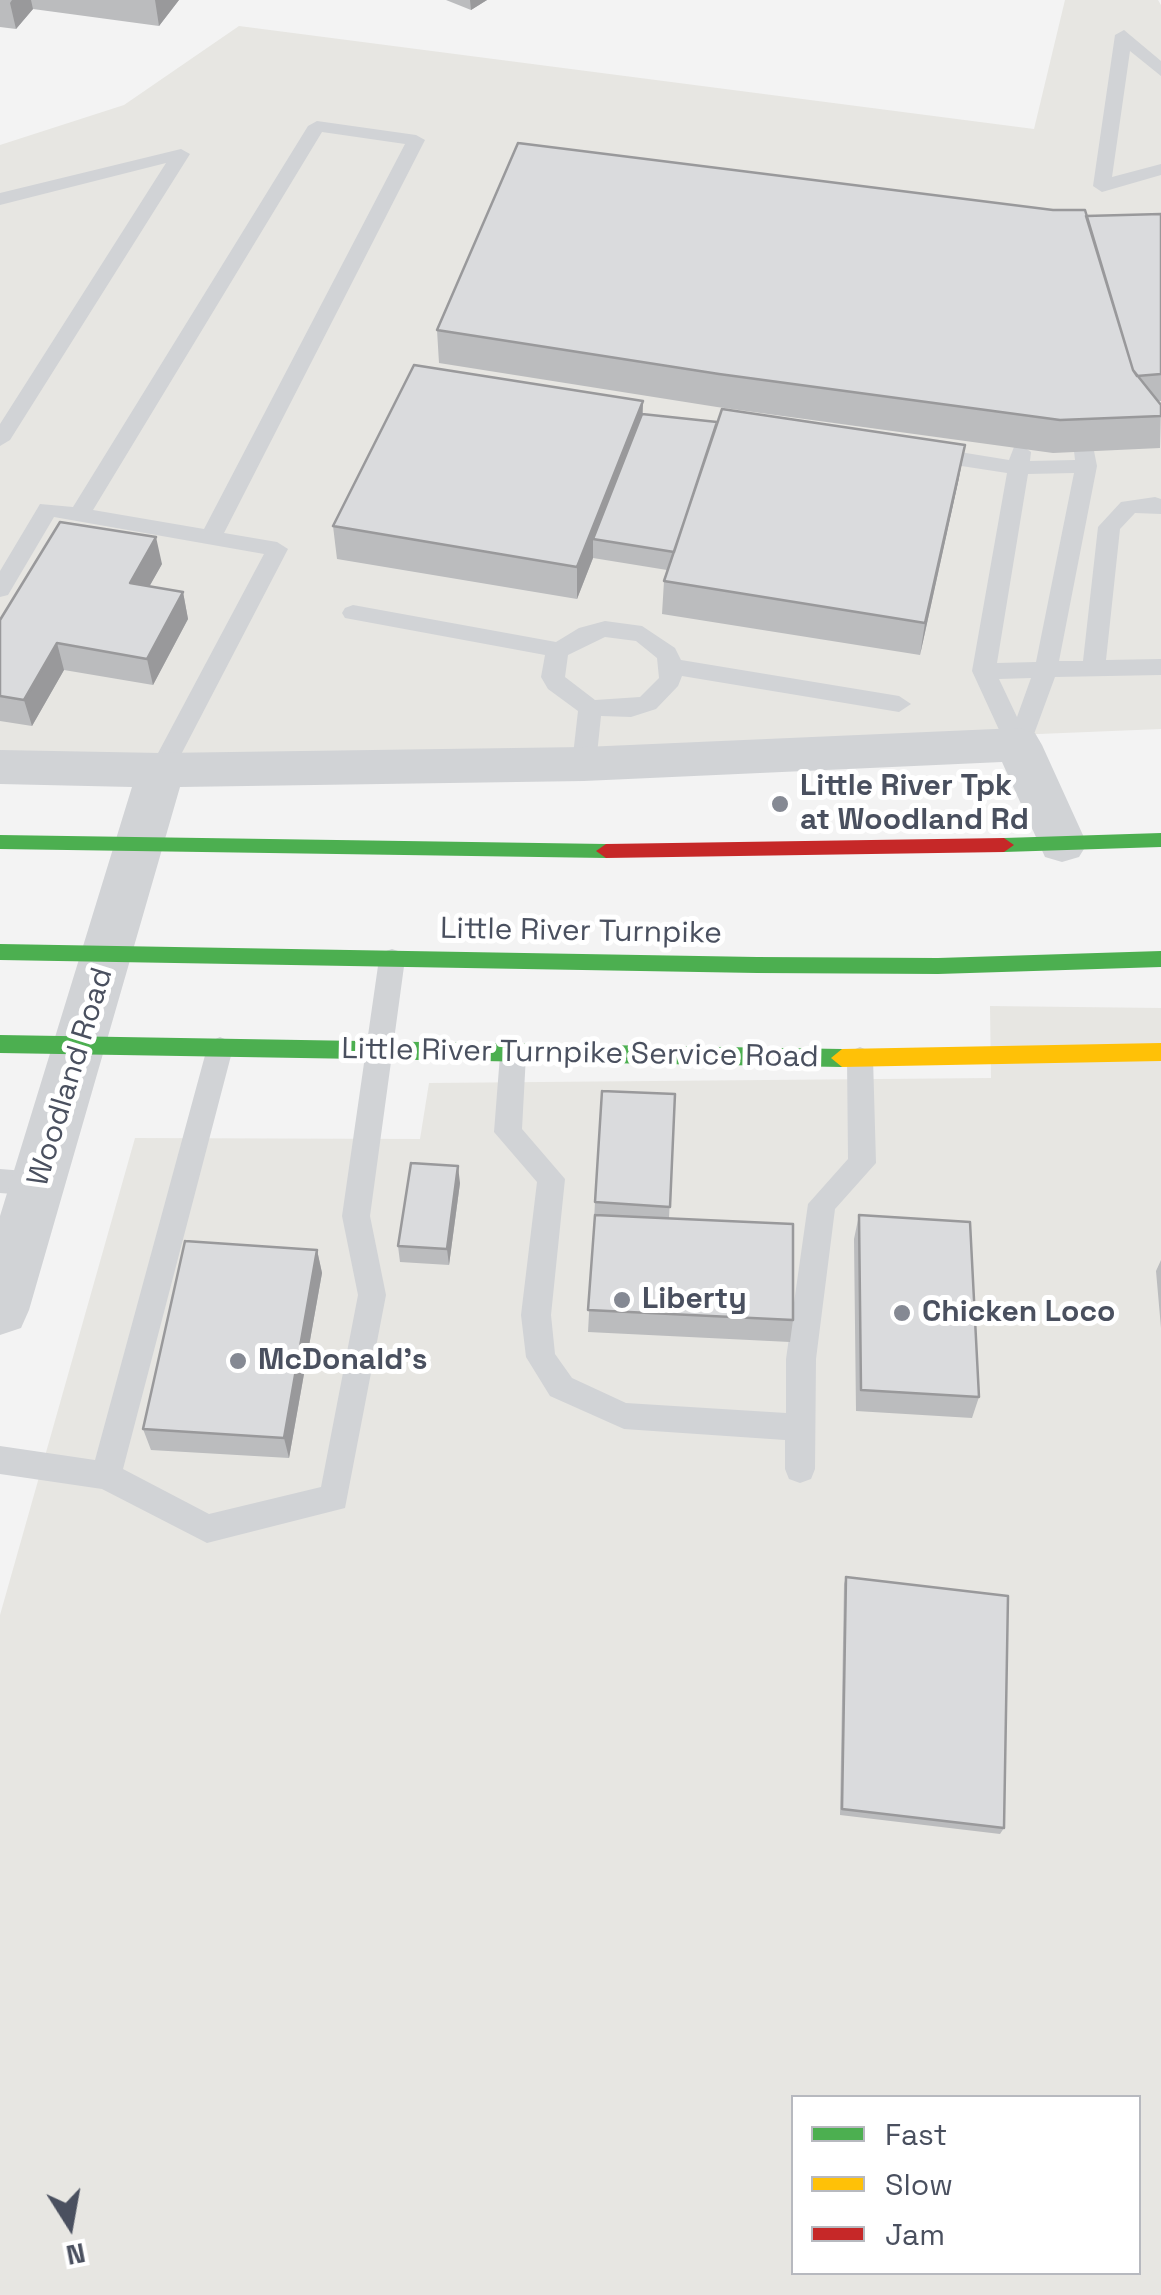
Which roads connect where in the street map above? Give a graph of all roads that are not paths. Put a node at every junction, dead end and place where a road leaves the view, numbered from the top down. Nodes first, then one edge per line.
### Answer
1 (1161, 71) edge
2 (1161, 168) edge
3 (0, 199) edge
4 (3, 430) edge
5 (901, 449) edge
6 (1020, 458) junction
7 (1161, 507) edge
8 (79, 515) junction
9 (210, 538) junction
10 (0, 590) edge
11 (353, 613) dead end
12 (559, 650) junction
13 (672, 666) junction
14 (1161, 667) edge
15 (1094, 670) junction
16 (984, 671) junction
17 (1045, 672) junction
18 (899, 704) dead end
19 (590, 708) junction
20 (1018, 745) junction
21 (584, 764) junction
22 (0, 768) edge
23 (161, 770) junction
24 (1161, 840) edge
25 (0, 842) edge
26 (139, 844) junction
27 (1062, 844) junction
28 (0, 952) edge
29 (108, 955) junction
30 (1161, 958) edge
31 (392, 959) junction
32 (0, 1044) edge
33 (81, 1046) junction
34 (220, 1048) junction
35 (381, 1052) junction
36 (1161, 1052) edge
37 (513, 1055) junction
38 (860, 1058) junction
39 (19, 1183) edge
40 (0, 1310) edge
41 (800, 1427) junction
42 (0, 1460) edge
43 (800, 1469) dead end
44 (106, 1476) junction

1 - 2 lane
3 - 4 lane
5 - 6 lane
6 - 16 lane
6 - 17 lane
7 - 15 lane
8 - 9 lane
8 - 9 lane
8 - 10 lane
9 - 23 lane
11 - 12 lane
12 - 13 lane
12 - 19 lane
13 - 18 lane
13 - 19 lane
14 - 15 lane
15 - 17 lane
16 - 17 lane
16 - 20 lane
17 - 20 lane
19 - 21 lane
20 - 21 street
20 - 27 street
21 - 23 street
22 - 23 street
23 - 26 street, Woodland Road
24 - 27 main road
25 - 26 main road
26 - 27 main road
26 - 29 street, Woodland Road
28 - 29 main road, Little River Turnpike
29 - 31 main road, Little River Turnpike
29 - 33 street, Woodland Road
30 - 31 main road, Little River Turnpike
31 - 35 lane
32 - 33 main road, Little River Turnpike Service Road
33 - 34 main road, Little River Turnpike Service Road
33 - 39 street, Woodland Road
34 - 35 main road, Little River Turnpike Service Road
34 - 44 lane
35 - 37 main road, Little River Turnpike Service Road
35 - 44 lane
36 - 38 main road, Little River Turnpike Service Road
37 - 38 main road, Little River Turnpike Service Road
37 - 41 lane
38 - 41 lane
39 - 40 street, Woodland Road
41 - 43 lane
42 - 44 lane

